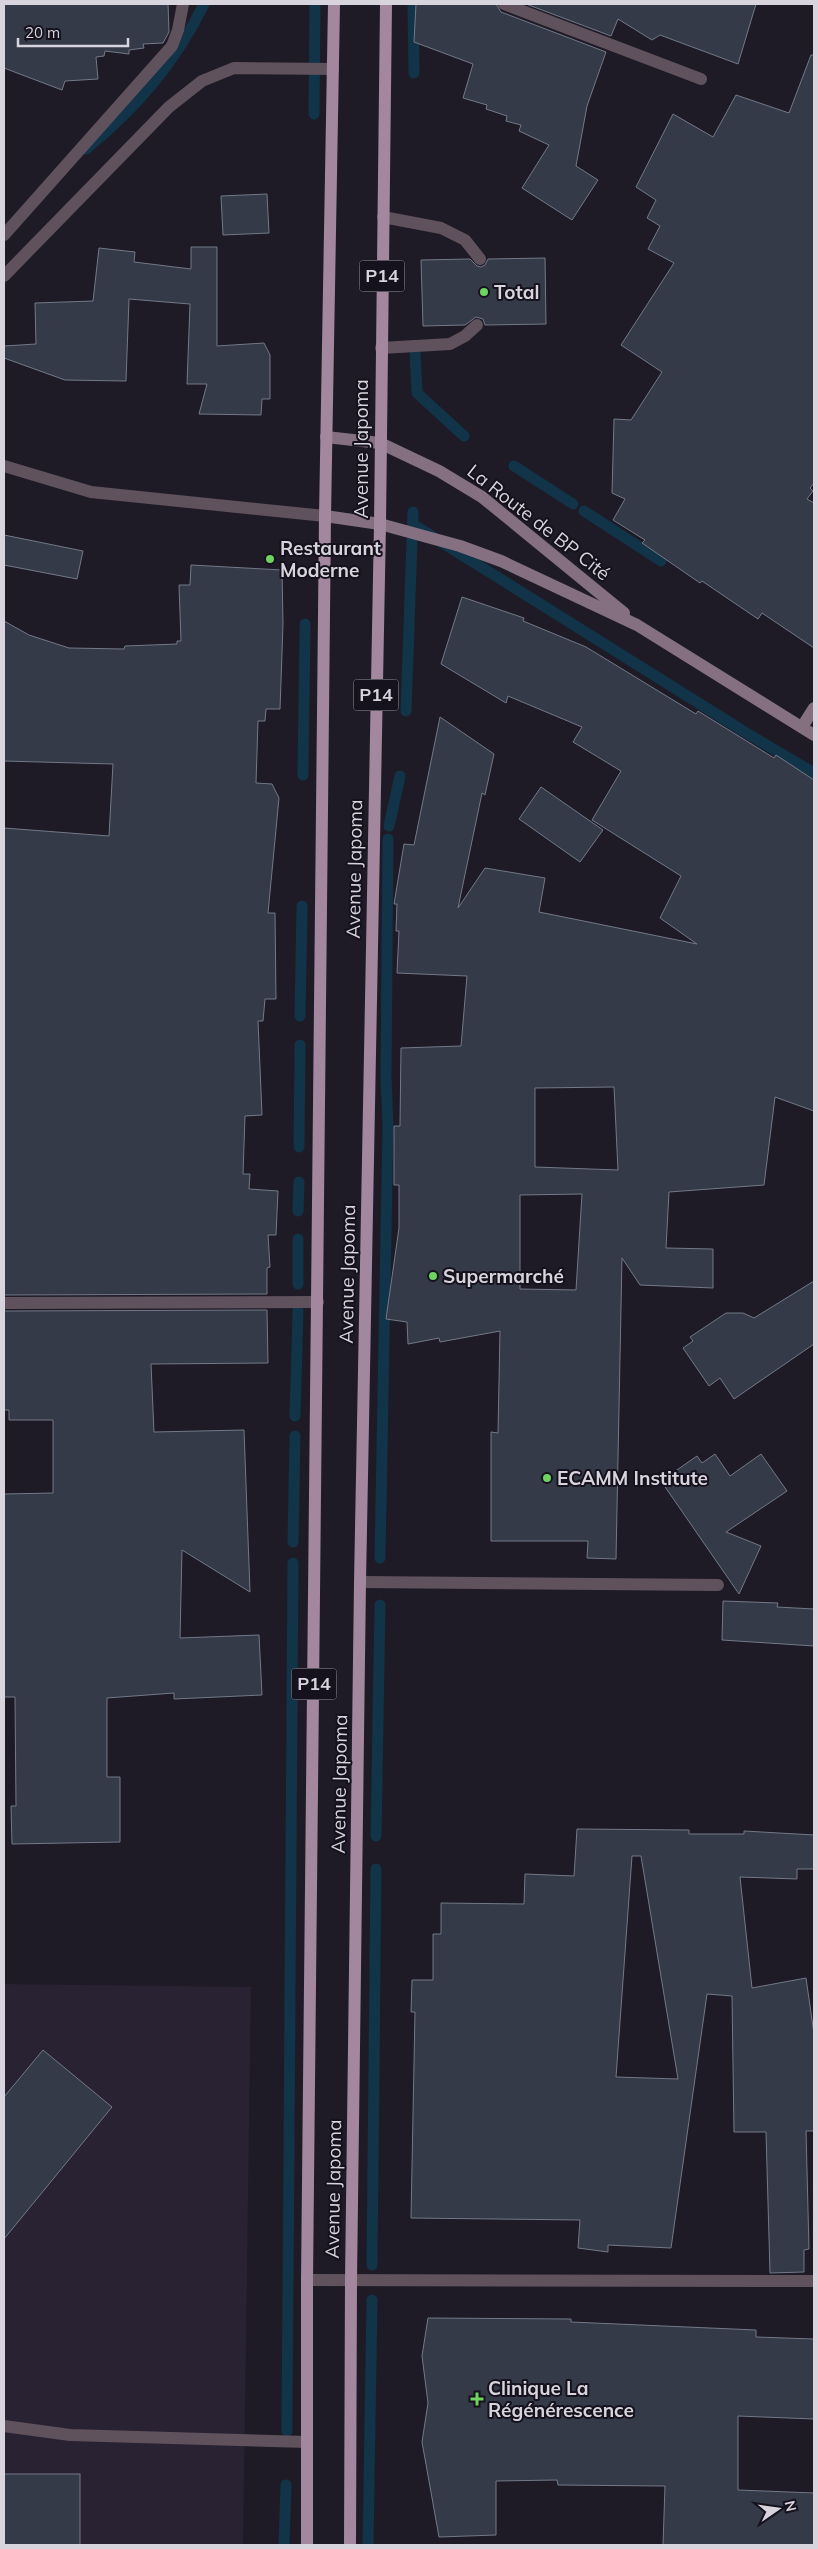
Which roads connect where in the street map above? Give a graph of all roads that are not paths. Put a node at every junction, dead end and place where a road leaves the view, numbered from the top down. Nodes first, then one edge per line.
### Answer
1 (183, 4) edge
2 (334, 4) edge
3 (386, 4) edge
4 (504, 4) edge
5 (333, 69) junction
6 (701, 79) dead end
7 (383, 217) junction
8 (4, 235) edge
9 (480, 259) dead end
10 (4, 276) edge
11 (477, 325) dead end
12 (381, 348) junction
13 (326, 437) junction
14 (380, 443) junction
15 (4, 466) edge
16 (325, 516) junction
17 (380, 524) junction
18 (637, 625) junction
19 (814, 708) edge
20 (802, 727) junction
21 (814, 735) edge
22 (318, 1302) junction
23 (4, 1303) edge
24 (360, 1582) junction
25 (718, 1585) dead end
26 (307, 2280) junction
27 (351, 2280) junction
28 (814, 2281) edge
29 (4, 2426) edge
30 (307, 2442) junction
31 (307, 2545) edge
32 (350, 2545) edge

1 - 8 street
2 - 5 main road, Avenue Japoma / P14
3 - 7 main road, Avenue Japoma / P14
4 - 6 street
5 - 10 street
5 - 13 main road, Avenue Japoma / P14
7 - 9 street
7 - 12 main road, Avenue Japoma / P14
11 - 12 street
12 - 14 main road, Avenue Japoma / P14
13 - 14 street, La Route de BP Cité
13 - 16 main road, Avenue Japoma / P14
14 - 17 main road, Avenue Japoma / P14
14 - 18 street, La Route de BP Cité
15 - 16 street
16 - 17 street, La Route de BP Cité
16 - 22 main road, Avenue Japoma / P14
17 - 18 street, La Route de BP Cité
17 - 24 main road, Avenue Japoma / P14
18 - 20 street, La Route de BP Cité
19 - 20 street
20 - 21 street, La Route de BP Cité
22 - 23 street
22 - 26 main road, Avenue Japoma / P14
24 - 25 street
24 - 27 main road, Avenue Japoma / P14
26 - 27 street
26 - 30 main road, Avenue Japoma / P14
27 - 28 street
27 - 32 main road, Avenue Japoma / P14
29 - 30 street
30 - 31 main road, Avenue Japoma / P14

